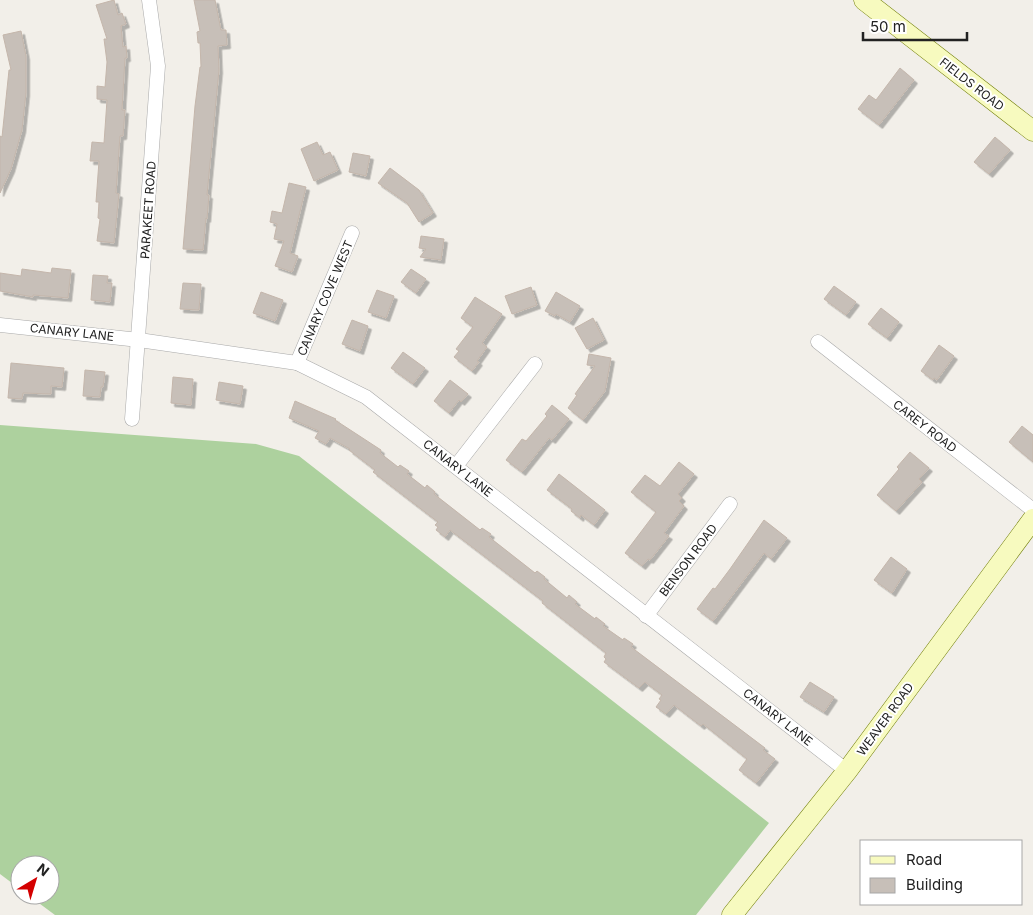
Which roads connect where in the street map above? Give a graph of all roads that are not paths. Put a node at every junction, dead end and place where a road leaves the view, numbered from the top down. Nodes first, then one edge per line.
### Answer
1 (149, 0) edge
2 (864, 0) edge
3 (1033, 131) edge
4 (352, 233) dead end
5 (0, 325) edge
6 (139, 340) junction
7 (818, 342) dead end
8 (298, 363) junction
9 (535, 364) dead end
10 (132, 419) dead end
11 (456, 466) junction
12 (730, 504) dead end
13 (1033, 510) edge
14 (1033, 519) edge
15 (646, 616) junction
16 (847, 771) junction
17 (732, 915) edge

1 - 6 street, PARAKEET ROAD
2 - 3 main road, FIELDS ROAD
4 - 8 street, CANARY COVE WEST
5 - 6 street, CANARY LANE
6 - 8 street, CANARY LANE
6 - 10 street, PARAKEET ROAD
7 - 13 street, CAREY ROAD
8 - 11 street, CANARY LANE
9 - 11 street
11 - 15 street, CANARY LANE
12 - 15 street, BENSON ROAD
14 - 16 main road, WEAVER ROAD
15 - 16 street, CANARY LANE
16 - 17 main road, WEAVER ROAD

